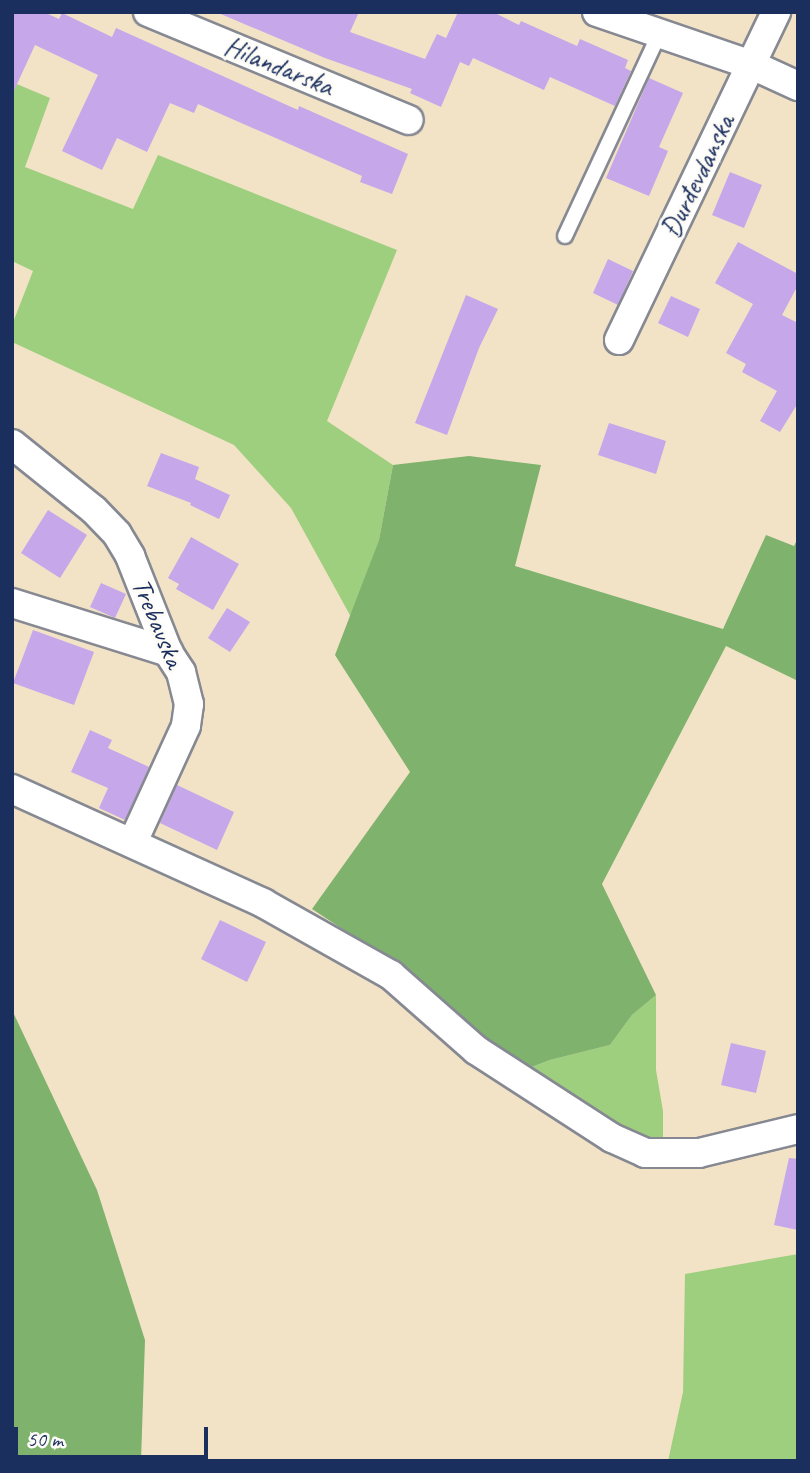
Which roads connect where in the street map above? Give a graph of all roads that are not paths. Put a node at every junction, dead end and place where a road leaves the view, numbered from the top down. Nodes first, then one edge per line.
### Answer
1 (148, 12) edge
2 (597, 12) edge
3 (776, 12) edge
4 (659, 34) junction
5 (752, 65) junction
6 (798, 86) edge
7 (409, 120) dead end
8 (565, 236) dead end
9 (619, 340) dead end
10 (12, 444) edge
11 (12, 603) edge
12 (168, 652) junction
13 (12, 789) edge
14 (134, 842) junction
15 (798, 1129) edge

1 - 7 street, Hilandarska
2 - 4 street
3 - 5 street, Đurđevdanska
4 - 5 street
4 - 8 lane
5 - 6 street
5 - 9 street, Đurđevdanska
10 - 12 street, Trebavska
11 - 12 street
12 - 14 street, Trebavska
13 - 14 street
14 - 15 street

